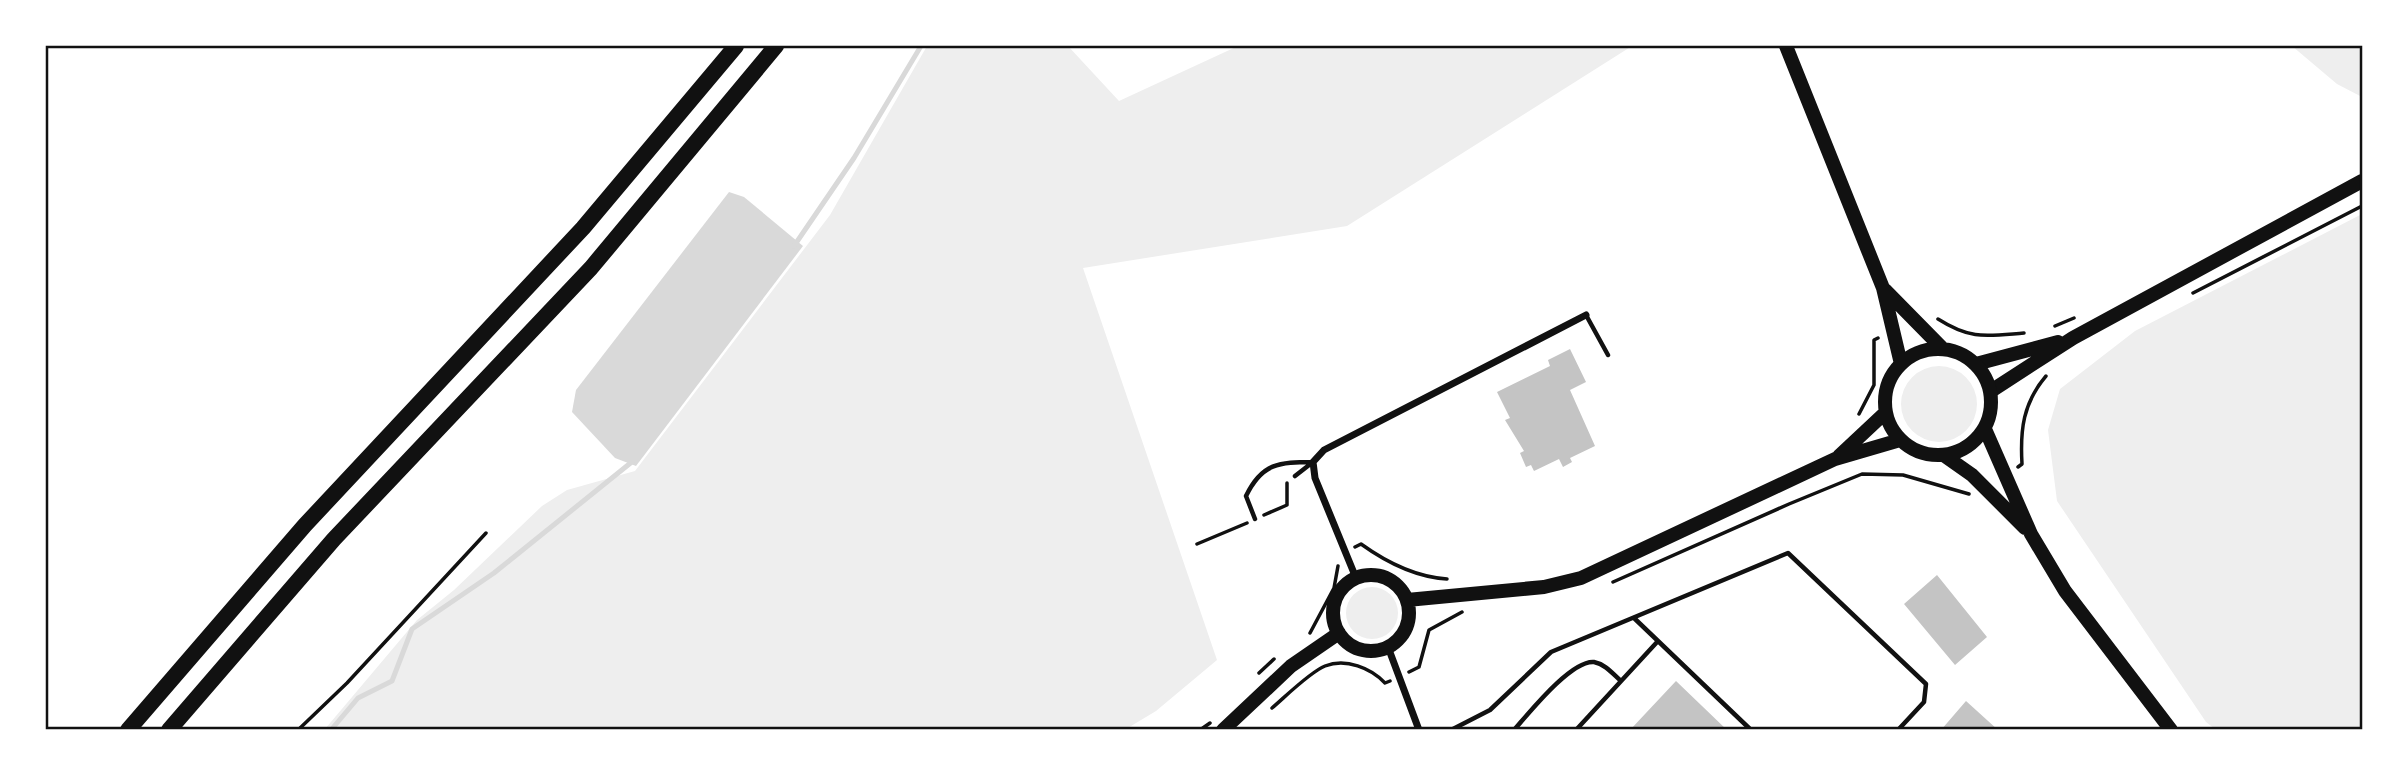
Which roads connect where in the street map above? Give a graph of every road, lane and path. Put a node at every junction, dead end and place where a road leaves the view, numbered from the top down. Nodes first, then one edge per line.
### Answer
1 (736, 46) edge
2 (776, 46) edge
3 (1786, 46) edge
4 (2362, 181) edge
5 (1883, 288) junction
6 (1586, 315) joint
7 (2076, 317) dead end
8 (1912, 318) junction
9 (2053, 327) dead end
10 (1893, 329) junction
11 (2033, 331) dead end
12 (2073, 338) junction
13 (1944, 349) junction
14 (1608, 355) dead end
15 (1900, 364) junction
16 (1976, 364) junction
17 (1991, 391) junction
18 (1886, 412) junction
19 (1852, 423) dead end
20 (1985, 429) junction
21 (1900, 440) junction
22 (1945, 456) junction
23 (1835, 459) junction
24 (1313, 462) junction
25 (1295, 476) dead end
26 (1255, 519) dead end
27 (486, 533) dead end
28 (2031, 534) junction
29 (1345, 551) junction
30 (1356, 578) junction
31 (1451, 579) dead end
32 (1407, 600) junction
33 (1634, 618) junction
34 (1339, 633) junction
35 (1658, 641) junction
36 (1303, 644) dead end
37 (1388, 647) junction
38 (1280, 656) dead end
39 (1251, 680) dead end
40 (1621, 681) junction
41 (128, 730) edge
42 (169, 730) edge
43 (298, 730) edge
44 (1223, 730) edge
45 (1419, 730) edge
46 (1451, 730) edge
47 (1514, 730) edge
48 (1576, 730) edge
49 (1751, 730) edge
50 (1898, 730) edge
51 (2171, 730) edge

1 - 41 highway
2 - 42 highway
3 - 5 main road
4 - 12 main road
5 - 8 main road
5 - 10 main road
6 - 14 lane
6 - 24 street
7 - 9 path
8 - 11 path
8 - 13 main road
10 - 15 main road
10 - 19 path
12 - 16 main road
12 - 17 main road
13 - 15 main road
13 - 16 main road
15 - 18 main road
16 - 17 main road
17 - 20 main road
18 - 21 main road
18 - 23 main road
20 - 22 main road
20 - 28 main road
21 - 22 main road
21 - 23 main road
22 - 28 main road
23 - 32 main road
24 - 25 lane
24 - 26 lane
24 - 29 street
27 - 43 path
28 - 51 main road
29 - 30 street
29 - 31 path
29 - 36 path
30 - 32 main road
30 - 34 main road
32 - 37 main road
33 - 35 lane
33 - 46 lane
33 - 50 lane
34 - 37 main road
34 - 44 main road
35 - 40 lane
35 - 49 lane
37 - 45 street
38 - 39 path
40 - 47 lane
40 - 48 lane

